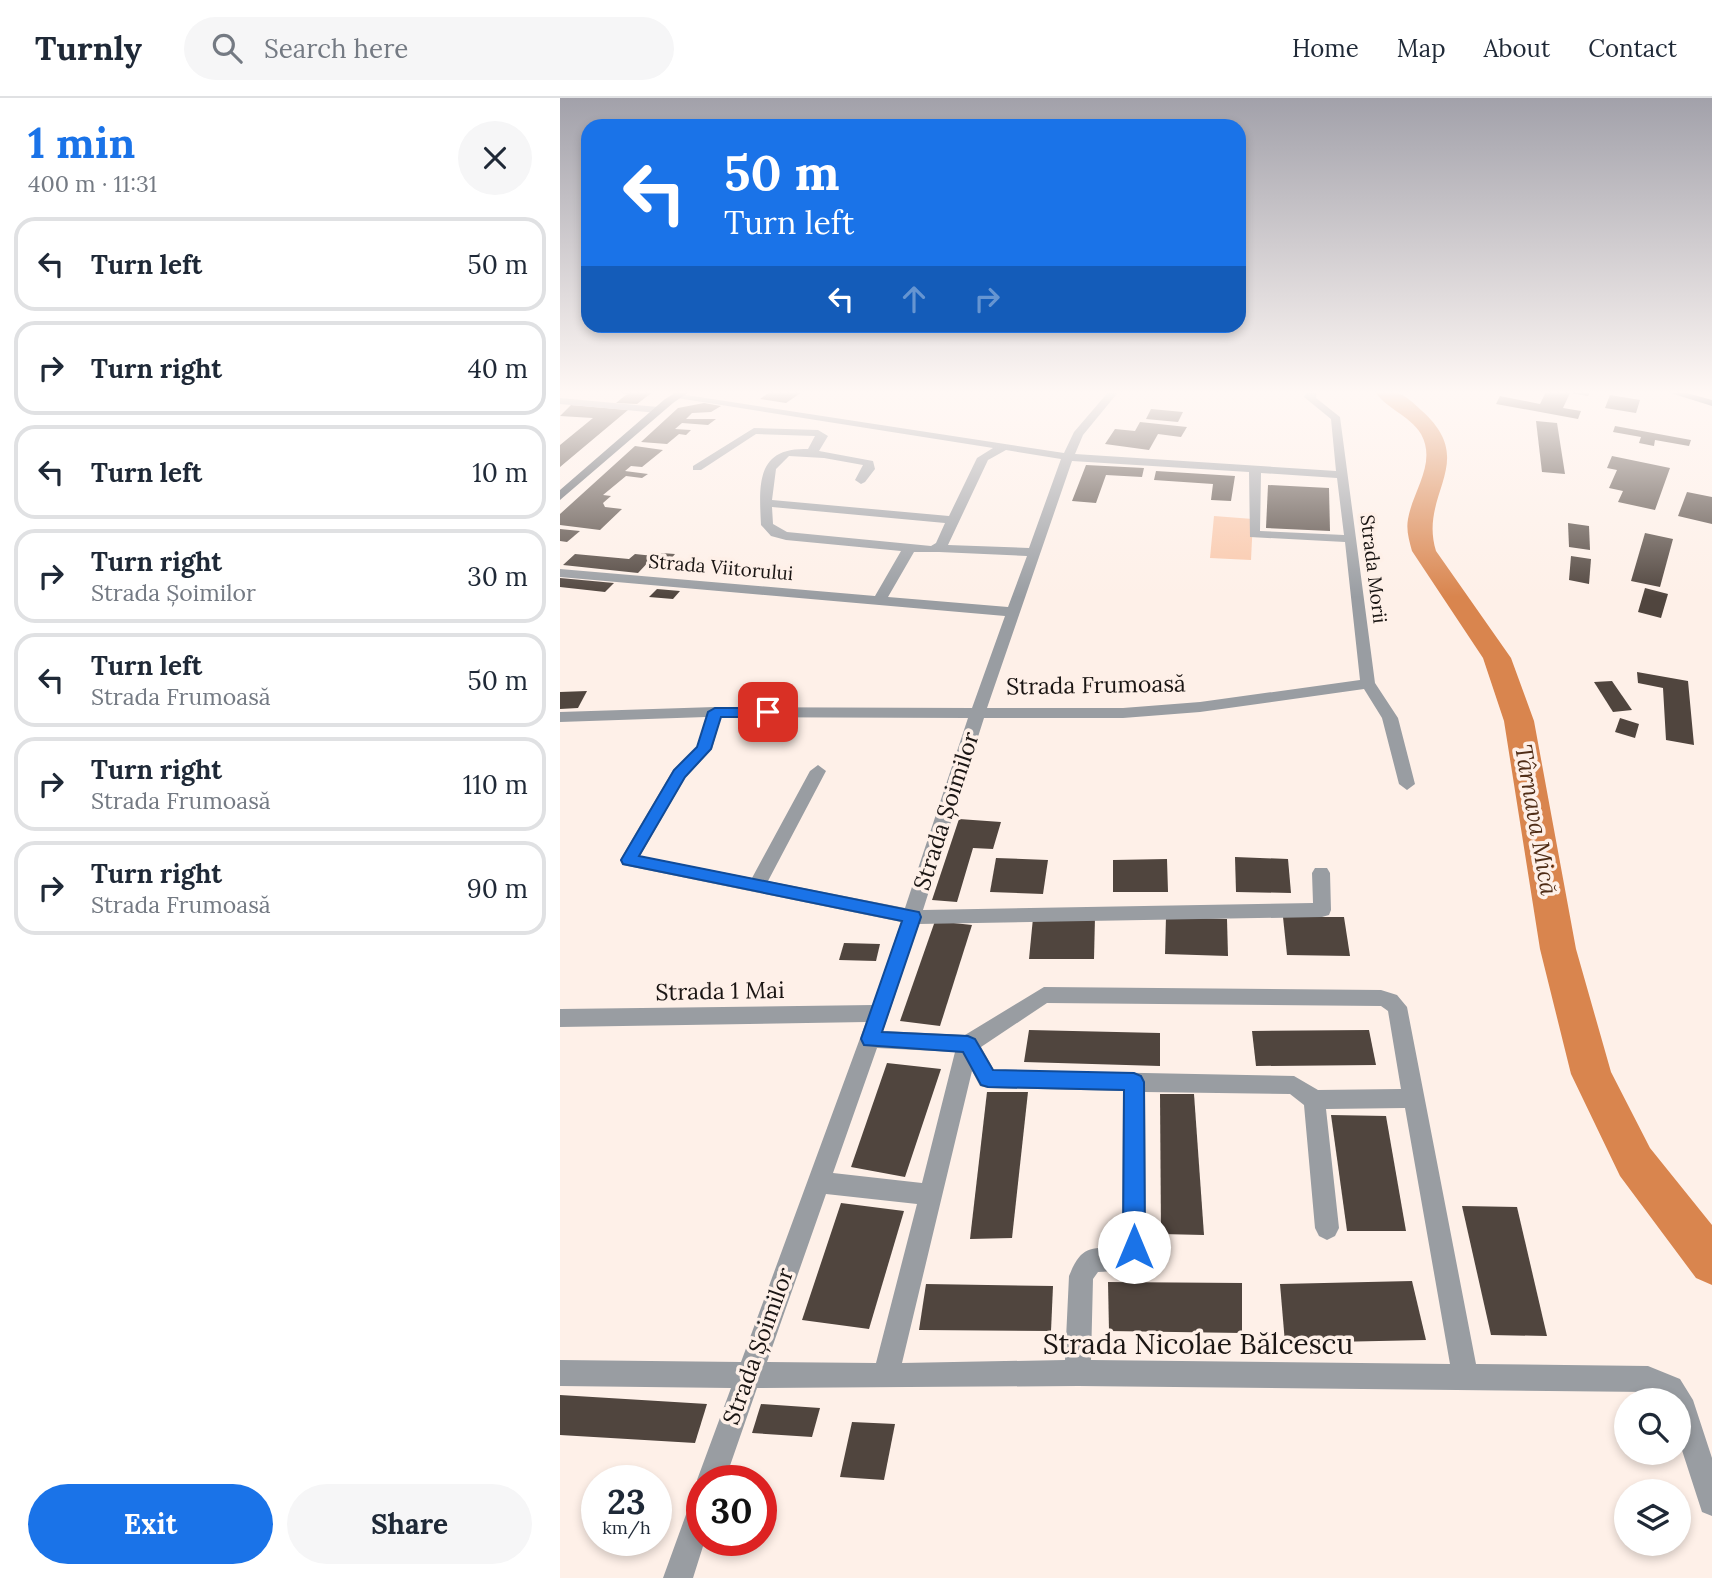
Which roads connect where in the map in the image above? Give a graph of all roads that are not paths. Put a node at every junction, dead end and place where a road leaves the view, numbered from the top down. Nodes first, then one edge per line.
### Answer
1 (603, 459) edge
2 (711, 459) edge
3 (778, 459) edge
4 (843, 459) edge
5 (983, 459) edge
6 (1067, 459) edge
7 (1100, 459) edge
8 (1341, 459) edge
9 (697, 468) dead end
10 (1255, 469) junction
11 (1343, 475) junction
12 (861, 480) dead end
13 (560, 496) edge
14 (766, 503) junction
15 (955, 520) junction
16 (1351, 540) junction
17 (910, 547) junction
18 (939, 548) junction
19 (1033, 552) junction
20 (560, 573) edge
21 (880, 600) junction
22 (1012, 612) junction
23 (1368, 684) junction
24 (715, 712) junction
25 (978, 712) junction
26 (560, 717) edge
27 (818, 771) dead end
28 (1408, 784) dead end
29 (1321, 873) dead end
30 (756, 887) junction
31 (913, 917) junction
32 (880, 1013) junction
33 (560, 1018) edge
34 (870, 1039) junction
35 (968, 1044) junction
36 (1134, 1082) junction
37 (1415, 1098) junction
38 (1314, 1100) junction
39 (818, 1182) junction
40 (931, 1195) junction
41 (1327, 1228) dead end
42 (560, 1373) edge
43 (1079, 1373) junction
44 (747, 1376) junction
45 (886, 1376) junction
46 (1466, 1378) junction
47 (716, 1465) edge
48 (1712, 1502) edge
49 (686, 1555) edge
50 (678, 1578) edge

1 - 13 main road
2 - 9 street
3 - 14 street, Strada Viitorului
4 - 12 street, Strada Viitorului
5 - 15 street
6 - 19 street, Strada Șoimilor
7 - 10 street
8 - 11 street, Strada Morii
10 - 11 street
10 - 16 street
11 - 16 street, Strada Morii
14 - 15 street
14 - 17 street, Strada Viitorului
15 - 18 street
16 - 23 street, Strada Morii
17 - 18 street, Strada Viitorului
17 - 21 street
18 - 19 street, Strada Viitorului
19 - 22 street, Strada Șoimilor
20 - 21 street, Strada Viitorului
21 - 22 street, Strada Viitorului
22 - 25 street, Strada Șoimilor
23 - 25 street, Strada Frumoasă
23 - 28 street
24 - 25 street, Strada Frumoasă
24 - 26 street, Strada Frumoasă
24 - 30 street
25 - 31 street, Strada Șoimilor
27 - 30 street
29 - 31 street
30 - 31 street
31 - 32 street, Strada Șoimilor
32 - 33 street, Strada 1 Mai
32 - 34 street, Strada Șoimilor
34 - 35 street
34 - 39 street, Strada Șoimilor
35 - 36 street
35 - 37 street
35 - 40 street
36 - 38 street
36 - 43 street
37 - 38 street
37 - 46 street
38 - 41 street
39 - 40 street
39 - 44 street, Strada Șoimilor
40 - 45 street
42 - 44 street, Strada Nicolae Bălcescu
43 - 45 street, Strada Nicolae Bălcescu
43 - 46 street, Strada Nicolae Bălcescu
44 - 45 street, Strada Nicolae Bălcescu
44 - 47 street, Strada Șoimilor
46 - 48 street, Strada Nicolae Bălcescu
49 - 50 street

